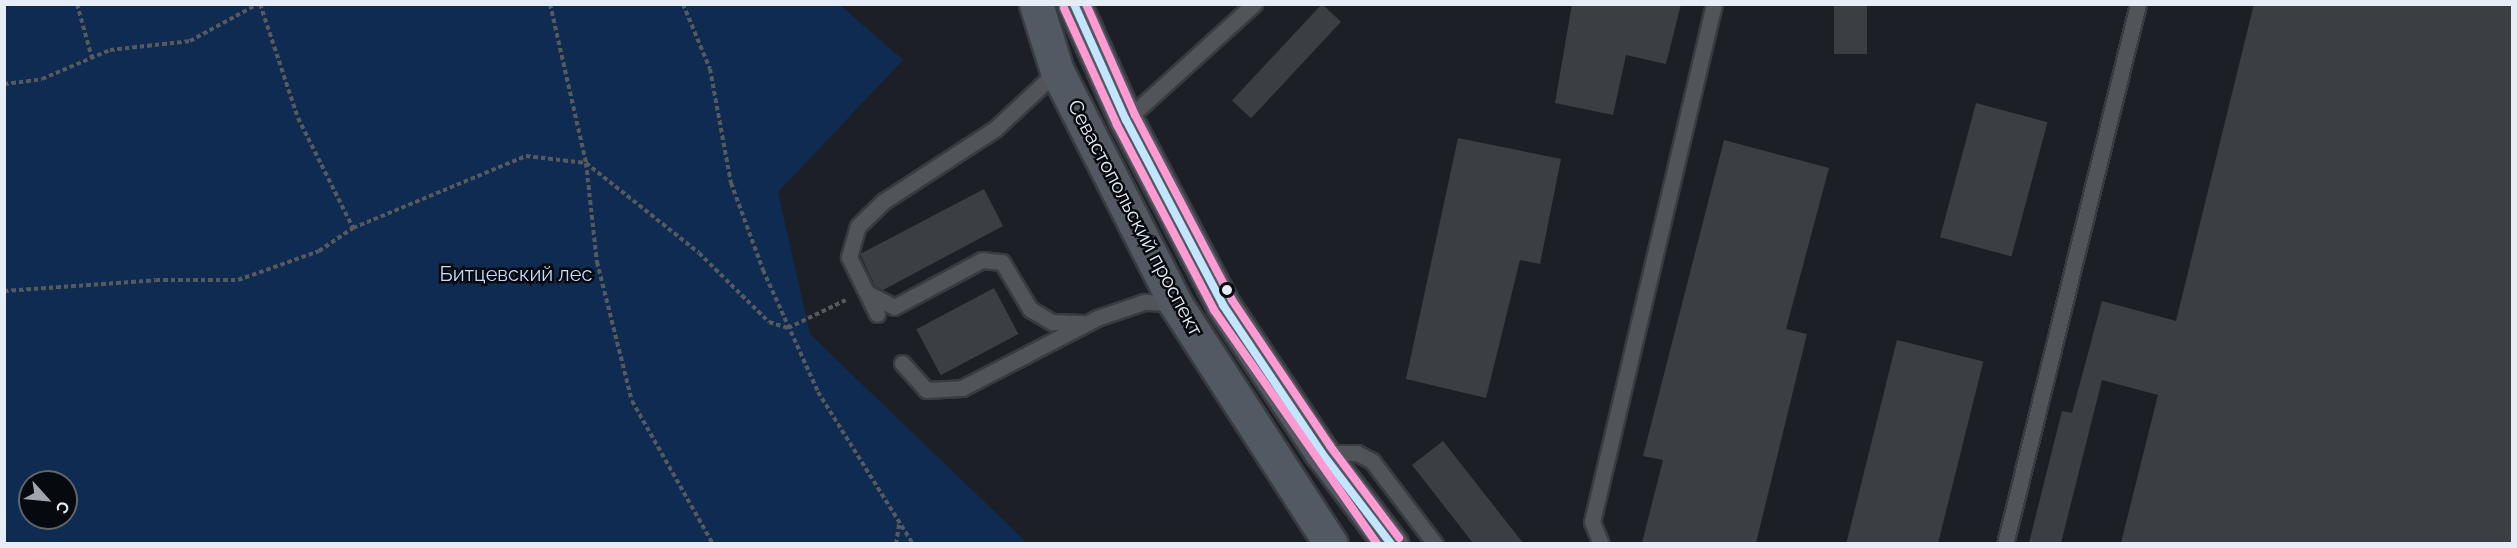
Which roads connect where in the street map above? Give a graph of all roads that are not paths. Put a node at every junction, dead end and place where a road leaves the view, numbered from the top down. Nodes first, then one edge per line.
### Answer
1 (1036, 4) edge
2 (1074, 4) edge
3 (1254, 4) edge
4 (1714, 4) edge
5 (2138, 4) edge
6 (1057, 71) junction
7 (1126, 120) junction
8 (865, 291) junction
9 (1175, 303) junction
10 (877, 314) dead end
11 (1085, 323) junction
12 (902, 363) dead end
13 (1321, 453) junction
14 (1331, 543) edge
15 (1391, 543) edge
16 (1435, 543) edge
17 (1601, 543) edge
18 (2005, 543) edge

1 - 6 main road, Севастопольский проспект
2 - 7 main road, Севастопольский проспект
3 - 7 lane
4 - 17 lane
5 - 18 lane
6 - 8 lane
6 - 9 main road, Севастопольский проспект
7 - 13 main road, Севастопольский проспект
8 - 10 lane
8 - 11 lane
9 - 11 lane
9 - 14 main road, Севастопольский проспект
11 - 12 lane
13 - 15 main road, Севастопольский проспект
13 - 16 lane

